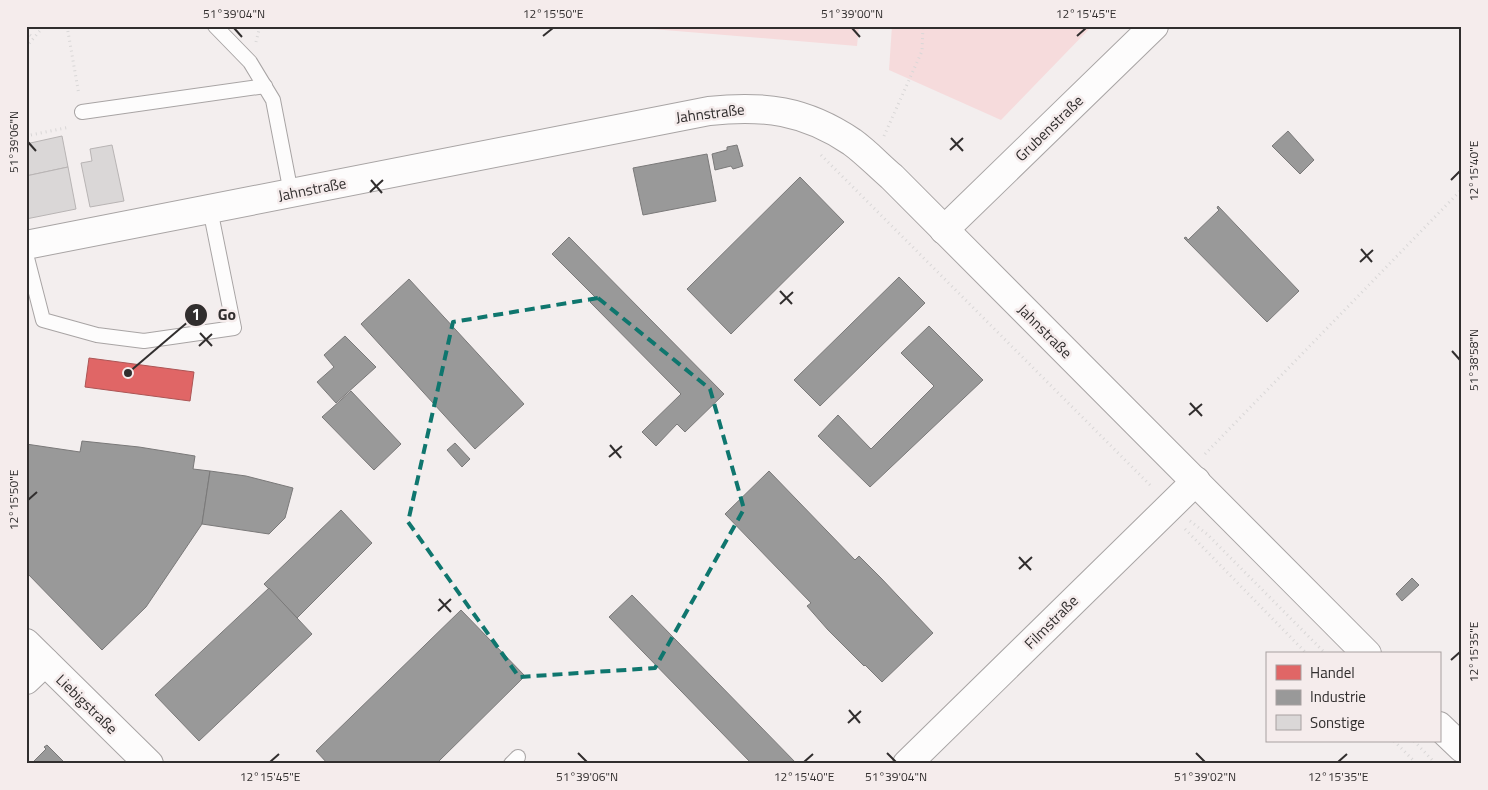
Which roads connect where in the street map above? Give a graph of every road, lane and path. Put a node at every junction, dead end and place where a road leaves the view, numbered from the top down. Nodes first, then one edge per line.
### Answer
1 (44, 26) edge
2 (67, 26) edge
3 (215, 26) edge
4 (923, 26) edge
5 (1154, 26) edge
6 (26, 32) edge
7 (34, 38) junction
8 (26, 47) edge
9 (265, 86) junction
10 (82, 112) junction
11 (26, 136) edge
12 (821, 155) dead end
13 (869, 156) junction
14 (1462, 189) edge
15 (291, 193) junction
16 (210, 209) junction
17 (944, 230) junction
18 (26, 245) edge
19 (26, 254) edge
20 (1191, 476) junction
21 (1170, 505) junction
22 (1305, 652) edge
23 (1324, 652) edge
24 (1365, 652) edge
25 (32, 662) edge
26 (1440, 727) edge
27 (1395, 742) edge
28 (1415, 742) edge
29 (1462, 748) edge
30 (149, 764) edge
31 (907, 764) edge
32 (1417, 764) edge
33 (1436, 764) edge

1 - 7 path
2 - 10 path
3 - 9 lane
4 - 13 path
5 - 17 street, Grubenstraße
6 - 7 path
7 - 8 path
9 - 10 lane
9 - 15 lane
10 - 11 path
12 - 21 path
13 - 15 street, Jahnstraße
13 - 17 street, Jahnstraße
14 - 20 path
15 - 16 street, Jahnstraße
16 - 18 street, Jahnstraße
16 - 19 lane
17 - 20 street, Jahnstraße
20 - 21 street, Filmstraße
20 - 24 street, Jahnstraße
21 - 22 path
21 - 23 path
21 - 31 street, Filmstraße
25 - 30 street, Liebigstraße
26 - 29 street
27 - 32 path
28 - 33 path

